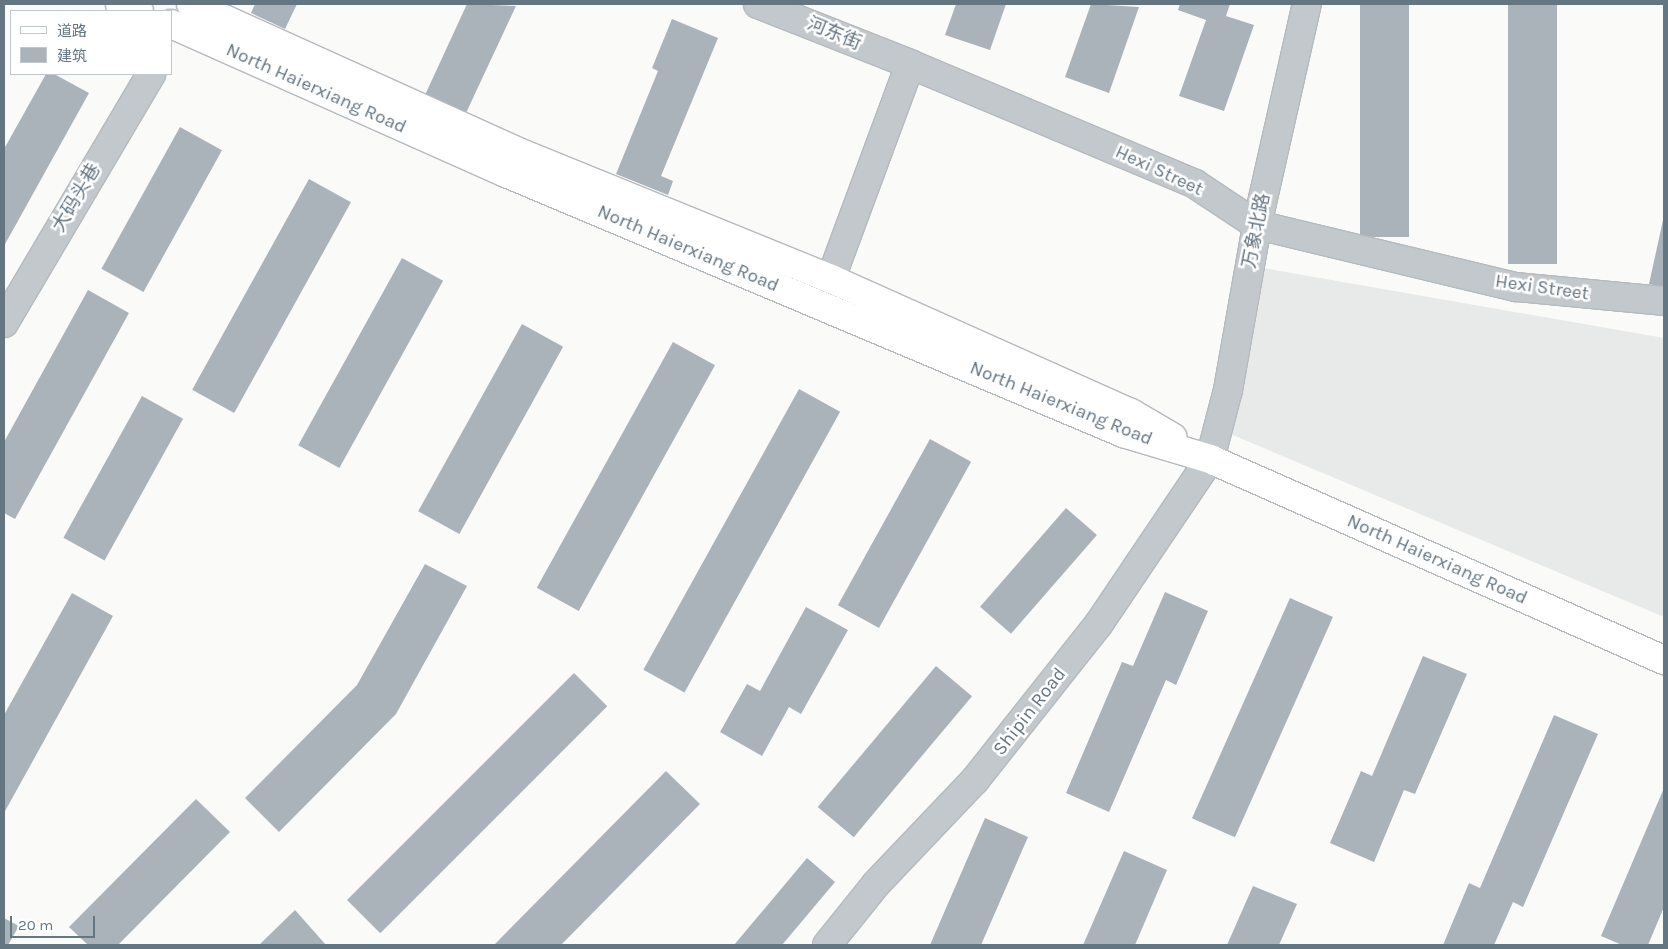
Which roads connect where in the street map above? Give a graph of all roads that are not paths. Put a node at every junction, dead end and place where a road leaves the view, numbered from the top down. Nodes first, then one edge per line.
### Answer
1 (120, 4) edge
2 (758, 4) edge
3 (1306, 4) edge
4 (136, 10) edge
5 (178, 24) edge
6 (910, 64) junction
7 (150, 75) edge
8 (1257, 225) junction
9 (831, 279) junction
10 (1664, 301) edge
11 (822, 305) junction
12 (4, 323) edge
13 (1210, 460) junction
14 (1664, 660) edge
15 (827, 945) edge

1 - 4 main road
2 - 6 street, 河东街
3 - 8 street, 万象北路
5 - 9 main road, North Haierxiang Road
5 - 11 main road, North Haierxiang Road
6 - 8 street, Hexi Street
6 - 9 street
7 - 12 street, 大码头巷
8 - 10 street, Hexi Street
8 - 13 street, 万象北路
9 - 11 street
9 - 13 main road, North Haierxiang Road
11 - 13 main road, North Haierxiang Road
13 - 14 main road, North Haierxiang Road
13 - 15 street, Shipin Road

